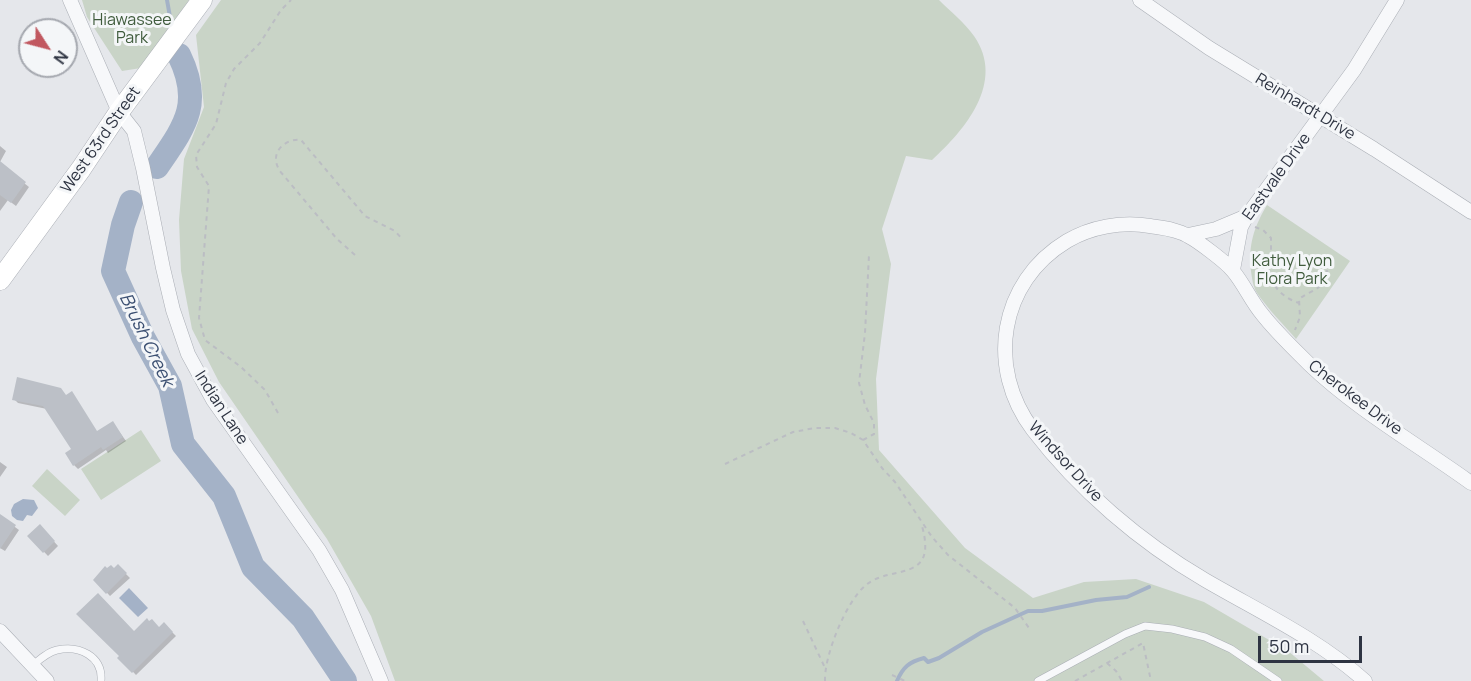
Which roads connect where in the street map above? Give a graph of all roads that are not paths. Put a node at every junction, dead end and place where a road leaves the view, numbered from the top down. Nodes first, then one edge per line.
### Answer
1 (70, 0) edge
2 (202, 0) edge
3 (1140, 0) edge
4 (1397, 0) edge
5 (119, 112) junction
6 (1320, 117) junction
7 (1471, 212) edge
8 (1251, 221) junction
9 (1188, 235) junction
10 (1233, 270) junction
11 (0, 280) edge
12 (1471, 483) edge
13 (0, 631) edge
14 (33, 665) junction
15 (47, 681) edge
16 (101, 681) edge
17 (381, 681) edge
18 (1038, 681) edge
19 (1278, 681) edge
20 (1365, 681) edge

1 - 5 street, Indian Lane
2 - 5 main road, West 63rd Street
3 - 6 street, Reinhardt Drive
4 - 6 street, Eastvale Drive
5 - 11 main road, West 63rd Street
5 - 17 street, Indian Lane
6 - 7 street, Reinhardt Drive
6 - 8 street, Eastvale Drive
8 - 9 street
8 - 10 street, Eastvale Drive
9 - 10 street, Windsor Drive
9 - 20 street, Windsor Drive
10 - 12 street, Cherokee Drive
13 - 14 street
14 - 15 street
14 - 16 lane
18 - 19 lane

